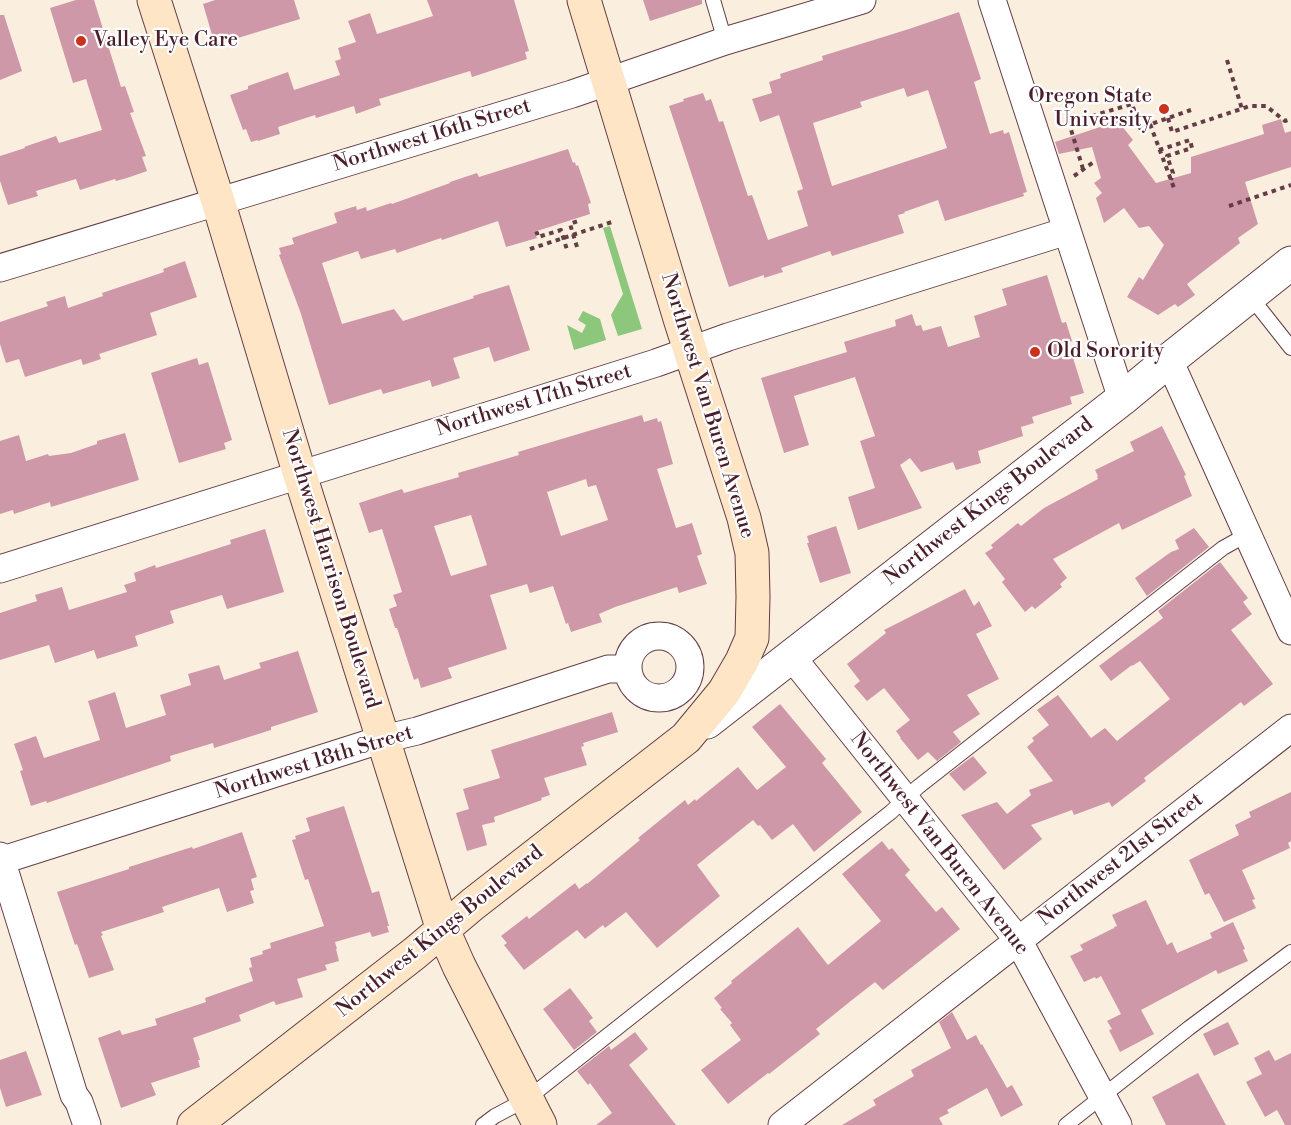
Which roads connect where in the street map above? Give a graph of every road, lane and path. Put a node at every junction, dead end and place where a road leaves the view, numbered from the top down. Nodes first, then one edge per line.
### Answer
1 (154, 0) edge
2 (584, 0) edge
3 (712, 0) edge
4 (862, 0) edge
5 (992, 0) edge
6 (725, 41) junction
7 (1227, 60) dead end
8 (609, 81) junction
9 (1242, 109) junction
10 (1191, 111) dead end
11 (1168, 118) junction
12 (1291, 119) edge
13 (1150, 124) junction
14 (1159, 150) junction
15 (1095, 160) dead end
16 (1083, 169) junction
17 (1070, 179) dead end
18 (1171, 180) junction
19 (1291, 185) edge
20 (1174, 188) dead end
21 (218, 201) junction
22 (1228, 206) dead end
23 (578, 221) dead end
24 (612, 222) dead end
25 (1067, 231) junction
26 (535, 234) dead end
27 (573, 235) junction
28 (563, 238) junction
29 (577, 247) dead end
30 (530, 249) dead end
31 (567, 250) dead end
32 (1291, 263) edge
33 (0, 268) edge
34 (1250, 296) junction
35 (1291, 348) edge
36 (690, 351) junction
37 (1169, 360) junction
38 (1122, 399) junction
39 (300, 475) junction
40 (1248, 534) junction
41 (0, 569) edge
42 (1291, 631) edge
43 (752, 638) junction
44 (791, 656) junction
45 (628, 669) dead end
46 (1291, 728) edge
47 (686, 738) junction
48 (383, 739) junction
49 (905, 799) junction
50 (0, 859) edge
51 (443, 930) junction
52 (1018, 940) junction
53 (1291, 952) edge
54 (74, 1095) junction
55 (1102, 1096) junction
56 (533, 1112) edge
57 (79, 1125) edge
58 (87, 1125) edge
59 (194, 1125) edge
60 (483, 1125) edge
61 (782, 1125) edge
62 (1066, 1125) edge
63 (1118, 1125) edge

1 - 21 main road, Northwest Harrison Boulevard
2 - 8 main road, Northwest Van Buren Avenue
3 - 6 lane
4 - 6 street, Northwest 16th Street
5 - 25 street
6 - 8 street, Northwest 16th Street
7 - 9 path
8 - 21 street, Northwest 16th Street
8 - 36 main road, Northwest Van Buren Avenue
9 - 11 path
9 - 12 path
10 - 11 path
11 - 13 path
13 - 14 path
13 - 16 path
14 - 18 path
14 - 18 path
15 - 16 path
16 - 17 path
18 - 20 path
19 - 22 path
21 - 33 street, Northwest 16th Street
21 - 39 main road, Northwest Harrison Boulevard
23 - 27 path
24 - 27 path
25 - 36 street, Northwest 17th Street
25 - 38 street
26 - 28 path
27 - 28 path
27 - 29 path
28 - 30 path
28 - 31 path
32 - 34 street, Northwest Kings Boulevard
34 - 35 lane
34 - 37 street, Northwest Kings Boulevard
36 - 39 street, Northwest 17th Street
36 - 43 main road, Northwest Van Buren Avenue
37 - 38 street, Northwest Kings Boulevard
37 - 40 street
38 - 44 street, Northwest Kings Boulevard
39 - 41 street, Northwest 17th Street
39 - 48 main road, Northwest Harrison Boulevard
40 - 42 street
40 - 49 lane
43 - 44 street, Northwest Van Buren Avenue
43 - 47 main road, Northwest Kings Boulevard
44 - 47 street, Northwest Kings Boulevard
44 - 49 street, Northwest Van Buren Avenue
45 - 48 street, Northwest 18th Street
46 - 52 street, Northwest 21st Street
47 - 51 main road, Northwest Kings Boulevard
48 - 50 street, Northwest 18th Street
48 - 51 main road, Northwest Harrison Boulevard
49 - 52 street, Northwest Van Buren Avenue
49 - 56 lane
50 - 54 street
51 - 56 main road, Northwest Harrison Boulevard
51 - 59 main road, Northwest Kings Boulevard
52 - 55 street, Northwest Van Buren Avenue
52 - 61 street, Northwest 21st Street
53 - 55 lane
54 - 57 street
54 - 58 street
55 - 62 lane
55 - 63 street, Northwest Van Buren Avenue
56 - 60 lane

